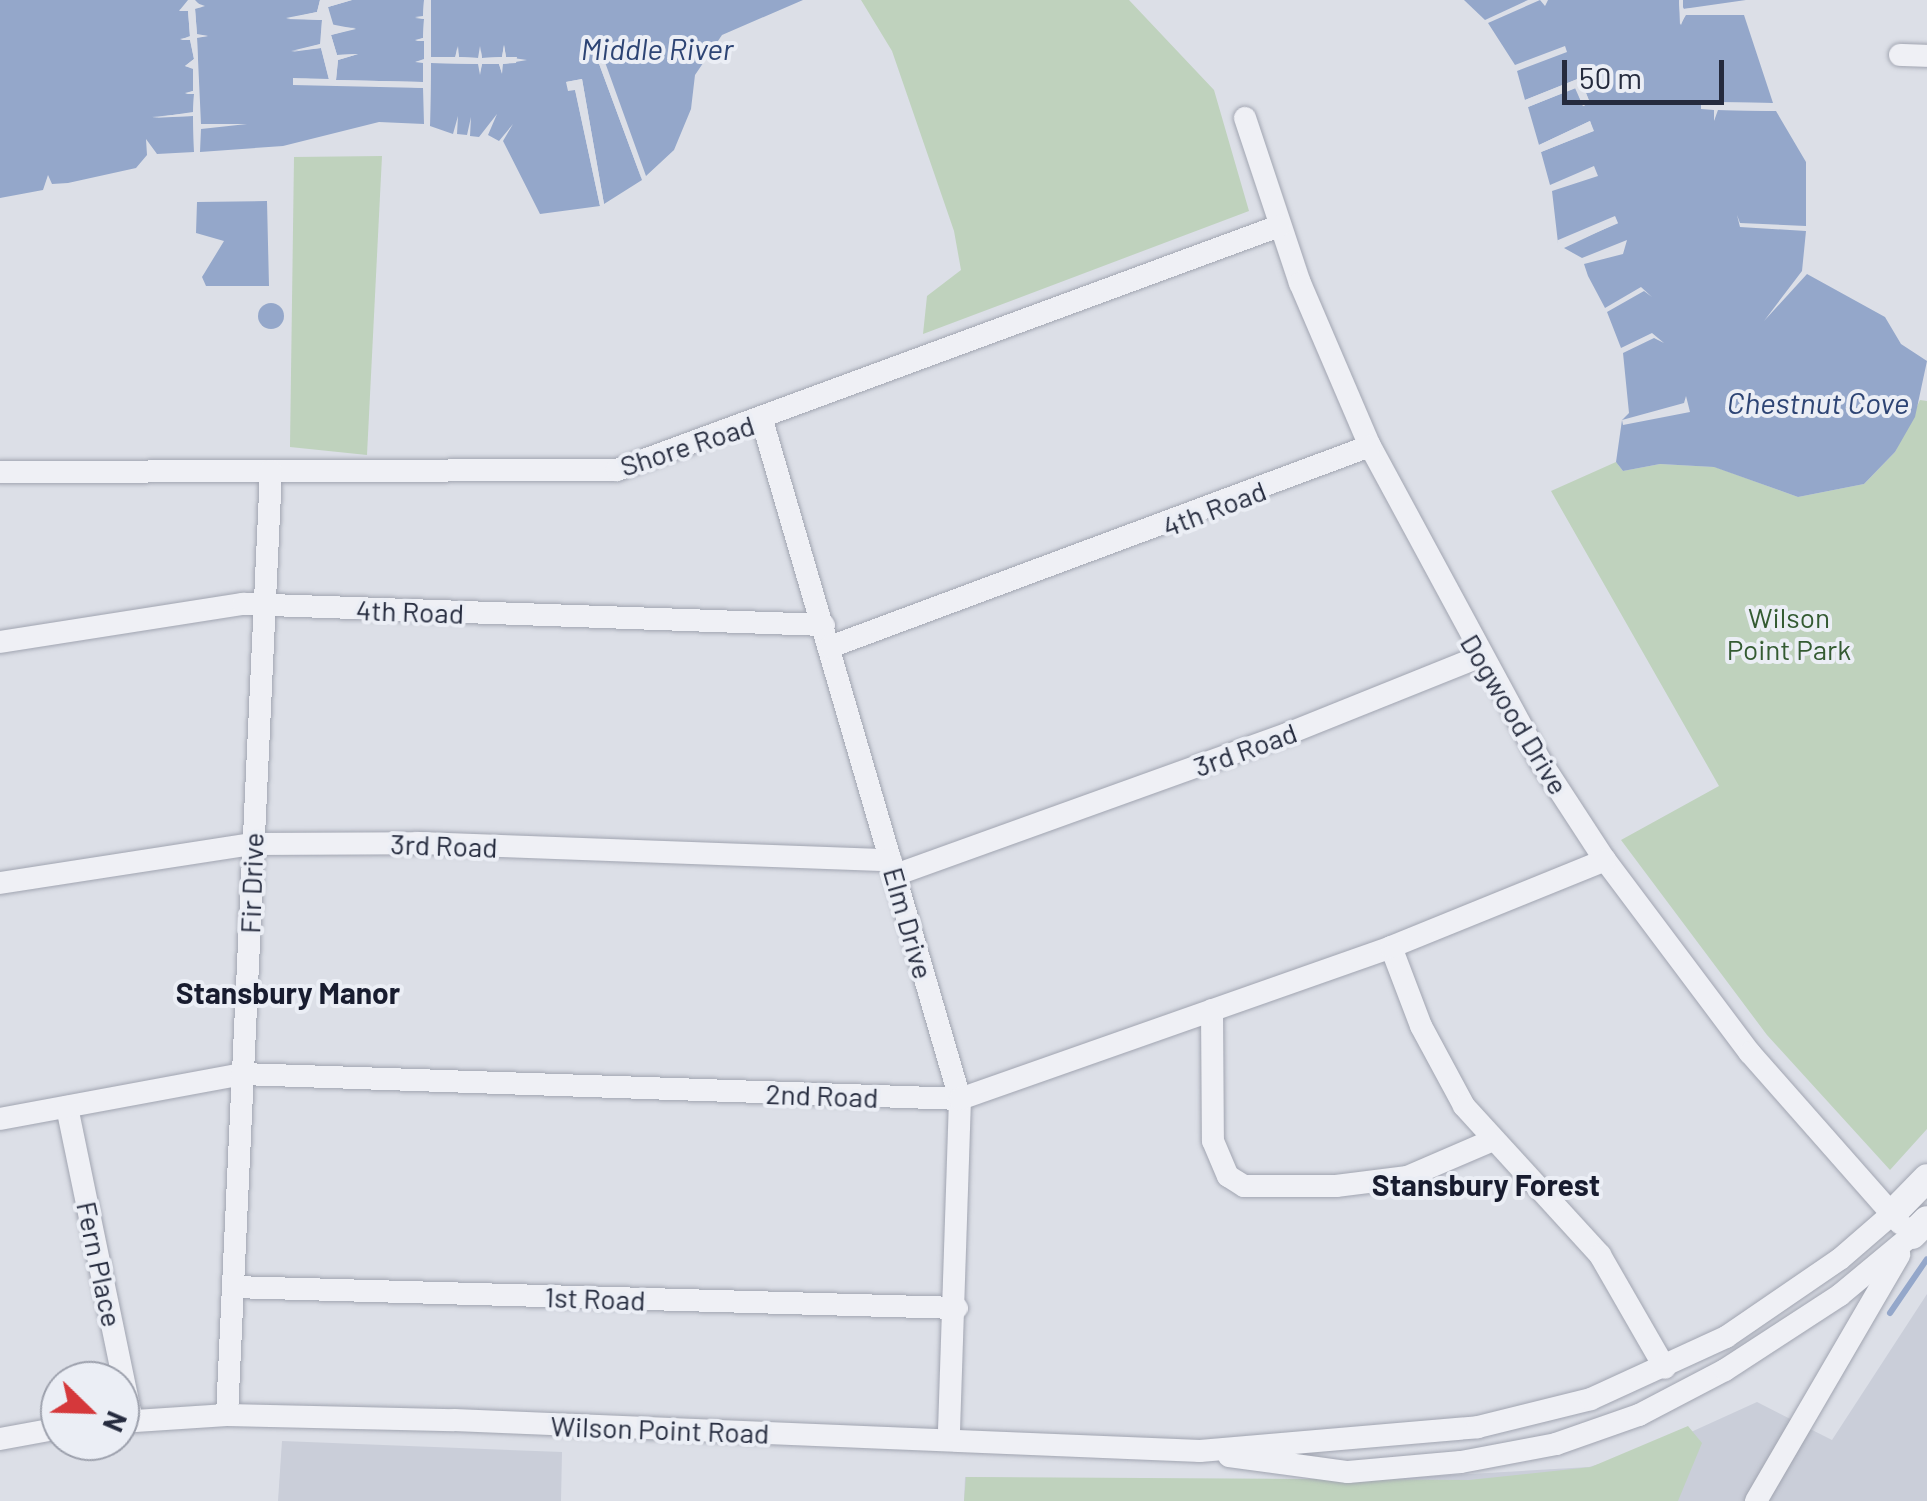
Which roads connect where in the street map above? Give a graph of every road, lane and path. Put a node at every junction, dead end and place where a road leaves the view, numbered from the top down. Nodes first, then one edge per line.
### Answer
1 (1900, 55) dead end
2 (1927, 56) edge
3 (1245, 118) dead end
4 (1279, 226) junction
5 (762, 420) junction
6 (1370, 446) junction
7 (271, 471) junction
8 (0, 472) edge
9 (266, 606) junction
10 (827, 636) junction
11 (0, 642) edge
12 (1480, 657) junction
13 (251, 844) junction
14 (1605, 860) junction
15 (893, 868) junction
16 (0, 883) edge
17 (1390, 947) junction
18 (1212, 1010) junction
19 (242, 1074) junction
20 (960, 1099) junction
21 (67, 1108) junction
22 (0, 1119) edge
23 (1493, 1140) junction
24 (1927, 1178) edge
25 (1892, 1214) junction
26 (1920, 1228) edge
27 (233, 1287) junction
28 (957, 1308) junction
29 (115, 1361) edge
30 (1665, 1368) junction
31 (227, 1415) junction
32 (140, 1420) edge
33 (40, 1432) edge
34 (949, 1438) junction
35 (0, 1439) edge
36 (1200, 1450) junction
37 (1756, 1501) edge

1 - 2 street
3 - 4 street, Dogwood Drive
4 - 5 street, Shore Road
4 - 6 street, Dogwood Drive
5 - 7 street, Shore Road
5 - 10 street, Elm Drive
6 - 10 street, 4th Road
6 - 12 street, Dogwood Drive
7 - 8 street, Shore Road
7 - 9 street, Fir Drive
9 - 10 street, 4th Road
9 - 11 street, 4th Road
9 - 13 street, Fir Drive
10 - 15 street, Elm Drive
12 - 14 street, Dogwood Drive
12 - 15 street, 3rd Road
13 - 15 street, 3rd Road
13 - 16 street, 3rd Road
13 - 19 street, Fir Drive
14 - 17 street, 2nd Road
14 - 25 street, Dogwood Drive
15 - 20 street, Elm Drive
17 - 18 street, 2nd Road
17 - 23 street
18 - 20 street, 2nd Road
18 - 23 street
19 - 20 street, 2nd Road
19 - 21 street, 2nd Road
19 - 27 street, Fir Drive
20 - 28 street, Elm Drive
21 - 22 street, 2nd Road
21 - 29 street, Fern Place
23 - 30 street
24 - 25 street, Wilson Point Road
25 - 26 street, Dogwood Drive
25 - 30 street, Wilson Point Road
26 - 36 street, Wilson Point Road
26 - 37 street
27 - 28 street, 1st Road
27 - 31 street, Fir Drive
28 - 34 street, Elm Drive
30 - 36 street, Wilson Point Road
31 - 32 street, Wilson Point Road
31 - 34 street, Wilson Point Road
33 - 35 street
34 - 36 street, Wilson Point Road

